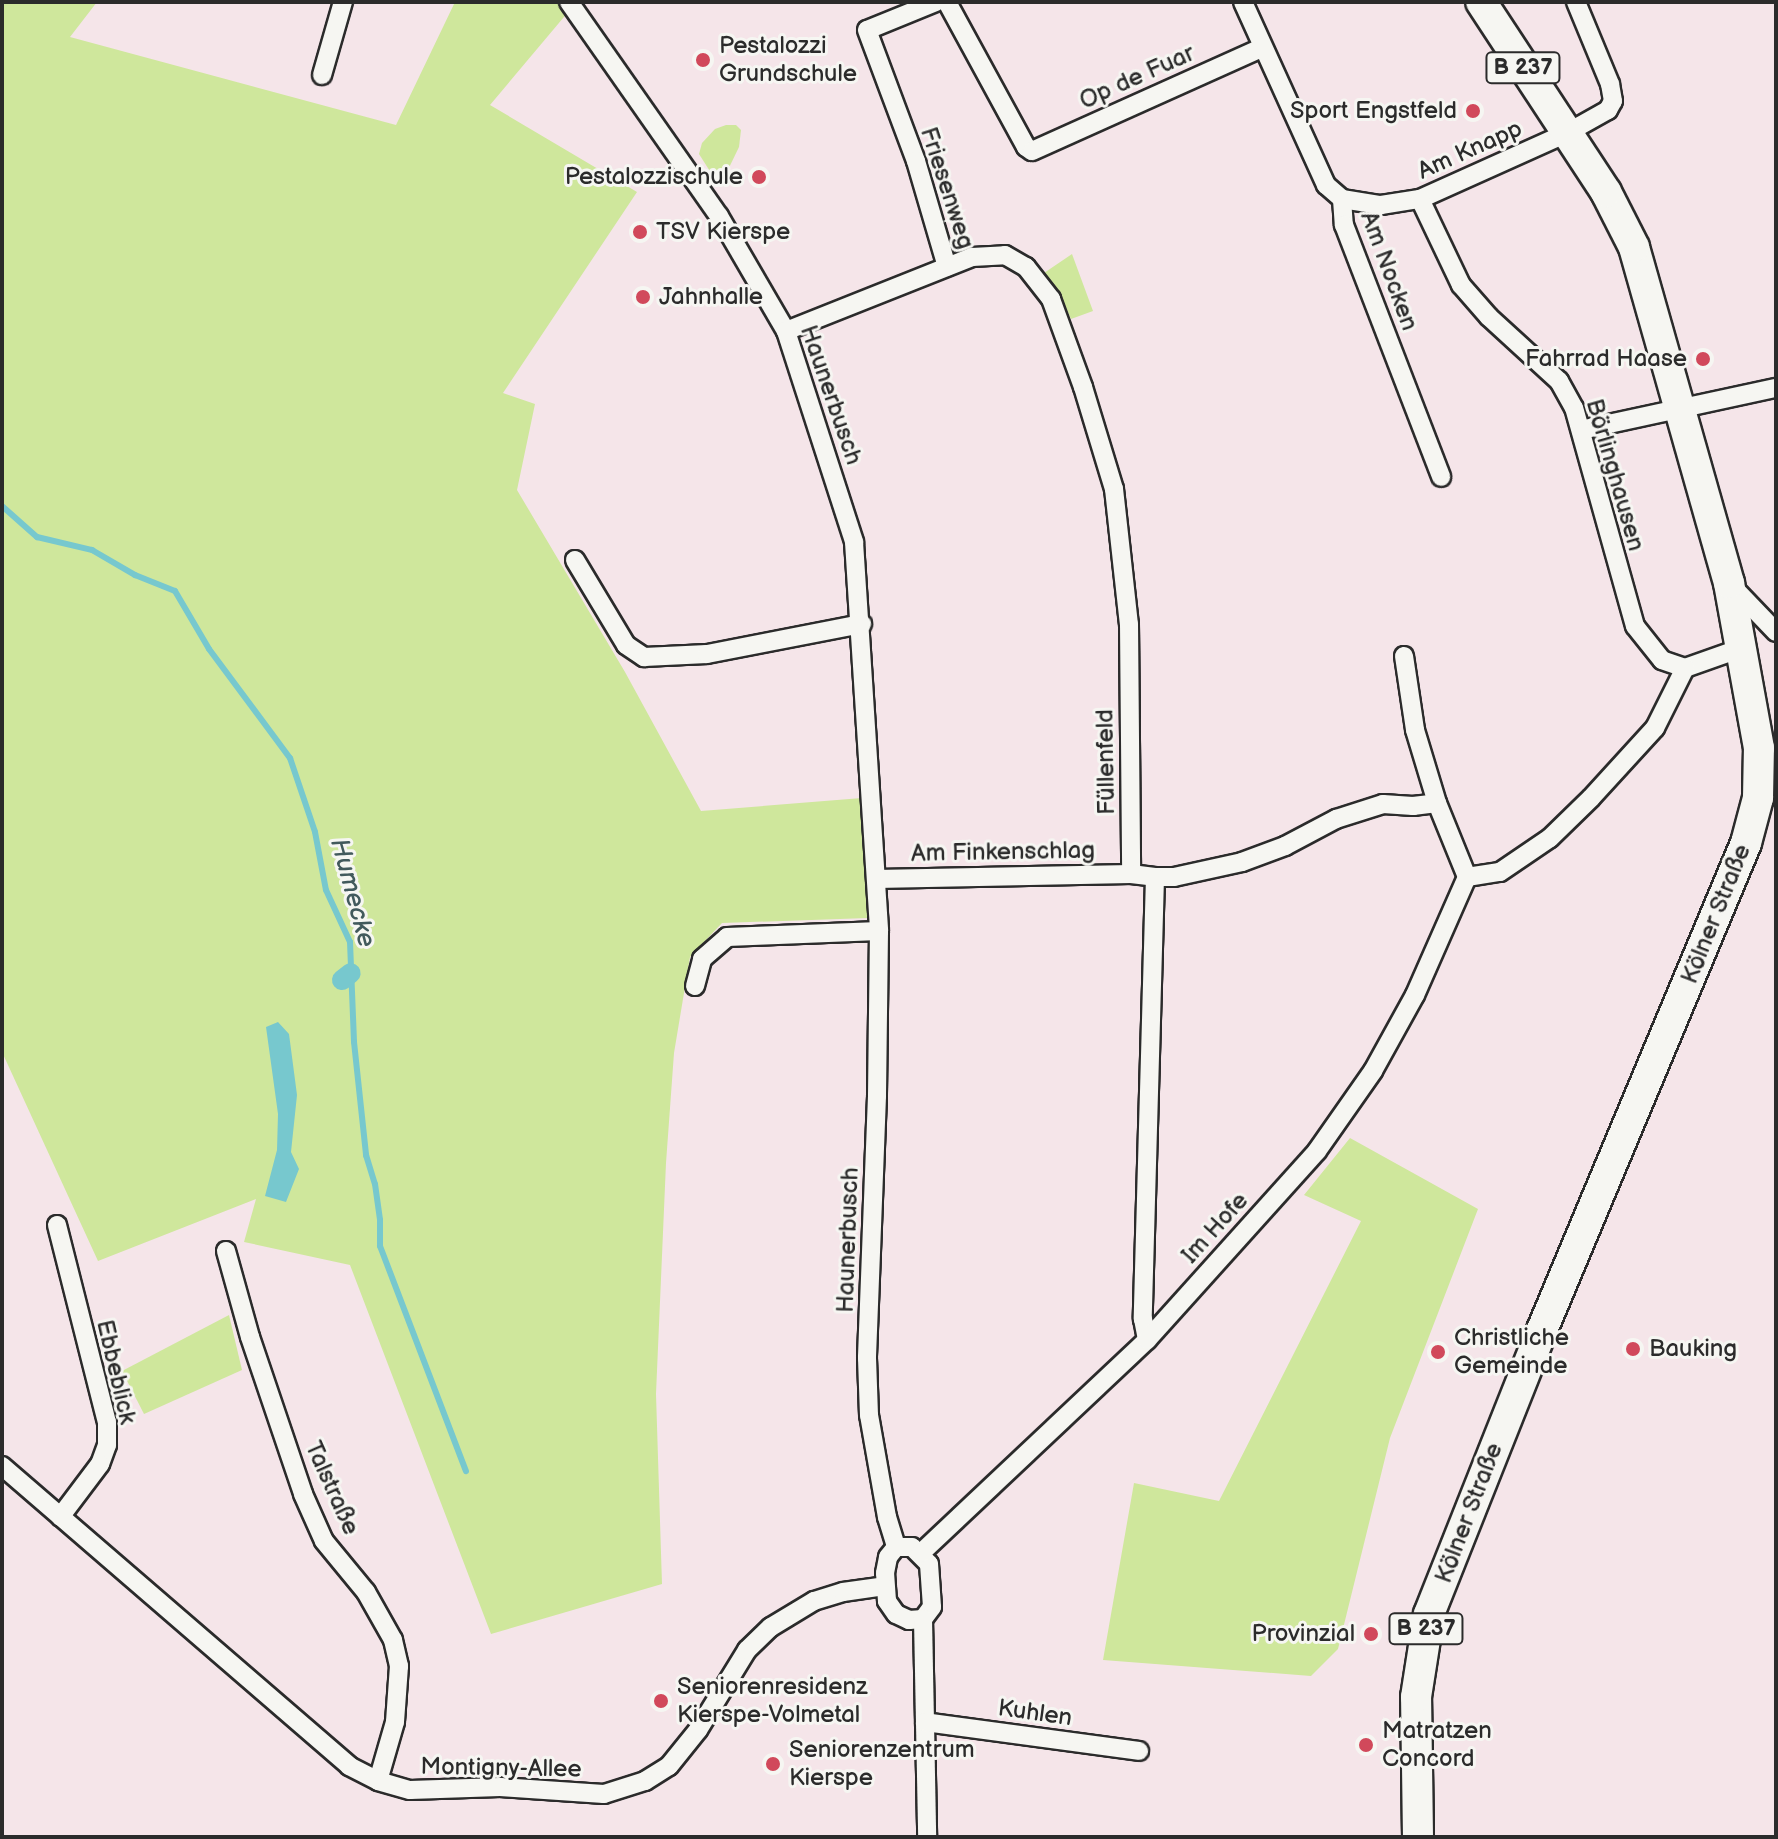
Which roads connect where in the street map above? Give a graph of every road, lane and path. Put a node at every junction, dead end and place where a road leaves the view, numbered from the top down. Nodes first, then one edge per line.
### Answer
1 (343, 2) edge
2 (569, 2) edge
3 (936, 2) edge
4 (947, 2) edge
5 (1243, 2) edge
6 (1481, 2) edge
7 (1576, 2) edge
8 (1261, 48) junction
9 (322, 75) dead end
10 (1567, 133) junction
11 (1342, 199) junction
12 (1420, 199) junction
13 (947, 267) junction
14 (786, 331) junction
15 (1776, 388) edge
16 (1680, 409) junction
17 (1581, 430) junction
18 (1441, 477) dead end
19 (575, 560) dead end
20 (1729, 583) junction
21 (862, 624) junction
22 (1776, 632) edge
23 (1739, 649) junction
24 (1404, 656) dead end
25 (1685, 668) junction
26 (1437, 803) junction
27 (1131, 874) junction
28 (1155, 877) junction
29 (1467, 877) junction
30 (876, 879) junction
31 (879, 931) junction
32 (695, 986) dead end
33 (57, 1225) dead end
34 (226, 1251) dead end
35 (1147, 1340) junction
36 (2, 1466) edge
37 (60, 1517) junction
38 (896, 1547) junction
39 (921, 1553) junction
40 (885, 1586) junction
41 (923, 1619) junction
42 (925, 1722) junction
43 (1139, 1751) dead end
44 (378, 1781) junction
45 (927, 1837) edge
46 (1418, 1837) edge

1 - 9 street
2 - 14 street, Haunerbusch
3 - 13 street, Friesenweg
4 - 8 street, Op de Fuar
5 - 8 street, Am Nocken
6 - 10 main road, Kölner Straße / B 237
7 - 10 street, Am Knapp
8 - 11 street, Am Nocken
10 - 12 street, Am Knapp
10 - 16 main road, Kölner Straße / B 237
11 - 12 street, Am Knapp
11 - 18 street, Am Nocken
12 - 17 street, Börlinghausen
13 - 14 street, Friesenweg
13 - 27 street, Füllenfeld
14 - 21 street, Haunerbusch
15 - 16 street
16 - 17 street
16 - 20 main road, Kölner Straße / B 237
17 - 25 street, Börlinghausen
19 - 21 street
20 - 22 street
20 - 23 main road, Kölner Straße / B 237
21 - 30 street, Haunerbusch
23 - 25 street
23 - 46 main road, Kölner Straße / B 237
24 - 26 street
25 - 29 street
26 - 28 street
26 - 29 street
27 - 28 street
27 - 30 street, Am Finkenschlag
28 - 35 street
29 - 35 street, Im Hofe
30 - 31 street, Haunerbusch
31 - 32 street
31 - 38 street, Haunerbusch
33 - 37 street, Ebbeblick
34 - 44 street, Talstraße
35 - 39 street, Im Hofe
36 - 37 street, Montigny-Allee
37 - 44 street, Montigny-Allee
38 - 39 street
38 - 40 street
39 - 41 street
40 - 41 street
40 - 44 street, Montigny-Allee
41 - 42 street
42 - 43 street, Kuhlen
42 - 45 street

